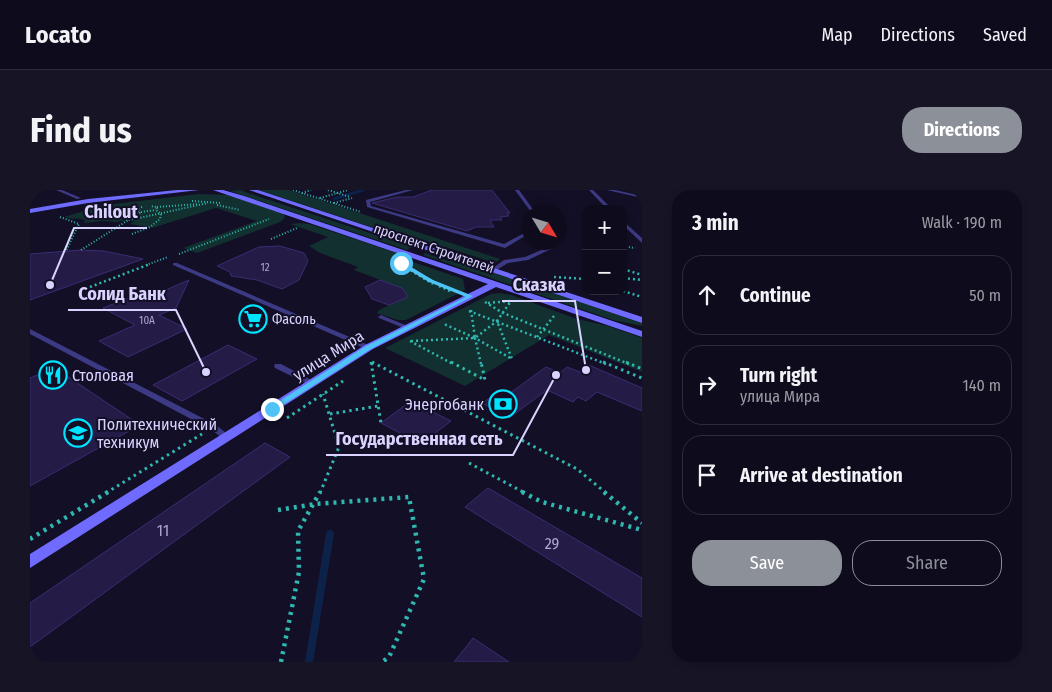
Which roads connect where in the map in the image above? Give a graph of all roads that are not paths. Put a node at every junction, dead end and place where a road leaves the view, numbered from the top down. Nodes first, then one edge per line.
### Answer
1 (58, 190) edge
2 (110, 190) edge
3 (196, 190) edge
4 (216, 190) edge
5 (252, 190) edge
6 (411, 190) edge
7 (517, 190) edge
8 (591, 190) edge
9 (609, 190) edge
10 (79, 198) junction
11 (642, 198) edge
12 (528, 205) edge
13 (606, 205) edge
14 (30, 211) edge
15 (627, 225) edge
16 (522, 235) edge
17 (642, 241) edge
18 (505, 246) junction
19 (424, 247) junction
20 (546, 250) edge
21 (410, 254) junction
22 (514, 260) junction
23 (175, 264) dead end
24 (493, 270) junction
25 (497, 283) junction
26 (381, 317) dead end
27 (642, 320) edge
28 (408, 328) junction
29 (30, 331) edge
30 (642, 334) edge
31 (369, 347) junction
32 (278, 366) dead end
33 (313, 383) junction
34 (227, 437) junction
35 (30, 562) edge

1 - 10 lane
2 - 10 street
3 - 14 street
4 - 21 street, проспект Строителей
5 - 19 street, проспект Строителей
6 - 18 lane
7 - 12 lane
8 - 13 lane
9 - 11 lane
10 - 14 street
15 - 17 lane
16 - 18 lane
18 - 22 lane
19 - 21 street
19 - 24 street, проспект Строителей
20 - 22 lane
21 - 25 street, проспект Строителей
22 - 24 lane
23 - 31 lane
24 - 27 street, проспект Строителей
25 - 28 street, улица Мира
25 - 30 street, проспект Строителей
26 - 28 lane
28 - 31 street, улица Мира
29 - 34 lane
31 - 33 street, улица Мира
32 - 33 lane
33 - 34 street, улица Мира
34 - 35 street, улица Мира

